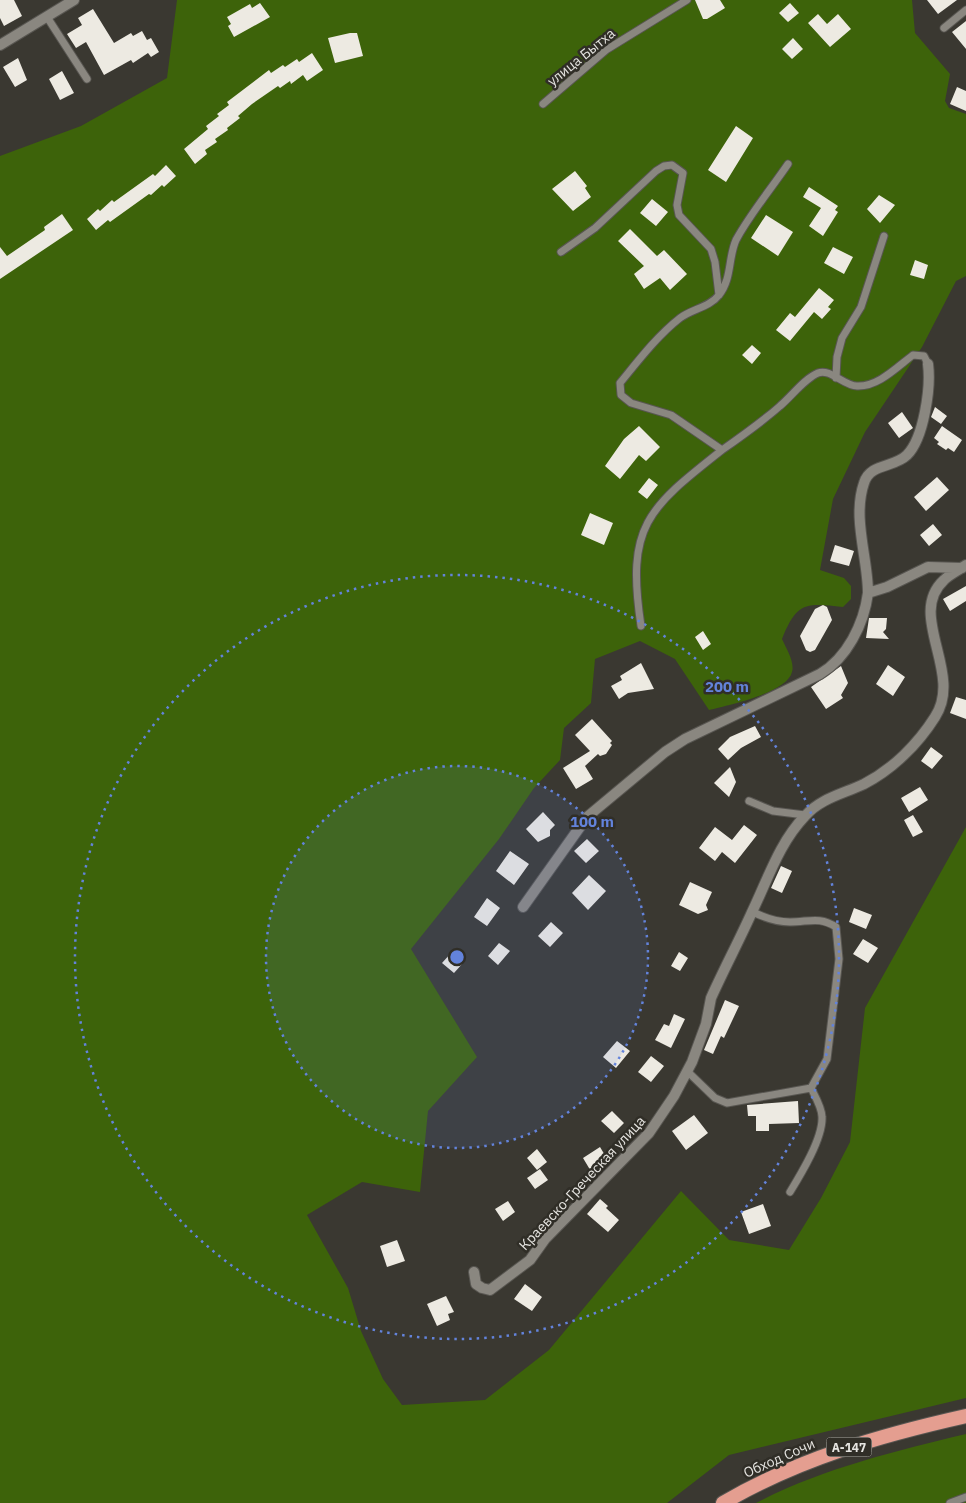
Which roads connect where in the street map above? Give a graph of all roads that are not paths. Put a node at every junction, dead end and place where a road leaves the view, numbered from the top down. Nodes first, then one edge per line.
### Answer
1 (74, 0) edge
2 (687, 0) edge
3 (966, 10) edge
4 (47, 17) junction
5 (944, 28) dead end
6 (0, 45) edge
7 (87, 79) dead end
8 (543, 104) dead end
9 (788, 164) dead end
10 (884, 236) dead end
11 (562, 252) dead end
12 (719, 295) junction
13 (928, 364) joint
14 (836, 378) junction
15 (722, 450) junction
16 (964, 566) edge
17 (868, 593) junction
18 (641, 626) dead end
19 (749, 801) dead end
20 (805, 815) junction
21 (523, 907) dead end
22 (752, 912) junction
23 (687, 1071) junction
24 (812, 1088) junction
25 (790, 1192) dead end
26 (474, 1272) dead end
27 (966, 1416) edge
28 (966, 1497) edge
29 (723, 1503) edge
30 (950, 1503) edge

1 - 4 street
2 - 8 lane, улица Бытха
3 - 5 lane
4 - 6 street
4 - 7 lane
9 - 12 lane
10 - 14 lane
11 - 12 lane
12 - 15 lane
13 - 14 lane
13 - 17 street
14 - 15 lane
15 - 18 lane
16 - 17 street, Краевско-Греческая улица
16 - 20 street, Краевско-Греческая улица
17 - 21 street
19 - 20 lane
20 - 22 street, Краевско-Греческая улица
22 - 23 street, Краевско-Греческая улица
22 - 24 lane
23 - 24 lane
23 - 26 street, Краевско-Греческая улица
24 - 25 lane
27 - 29 highway, Обход Сочи / А-147
28 - 30 lane

